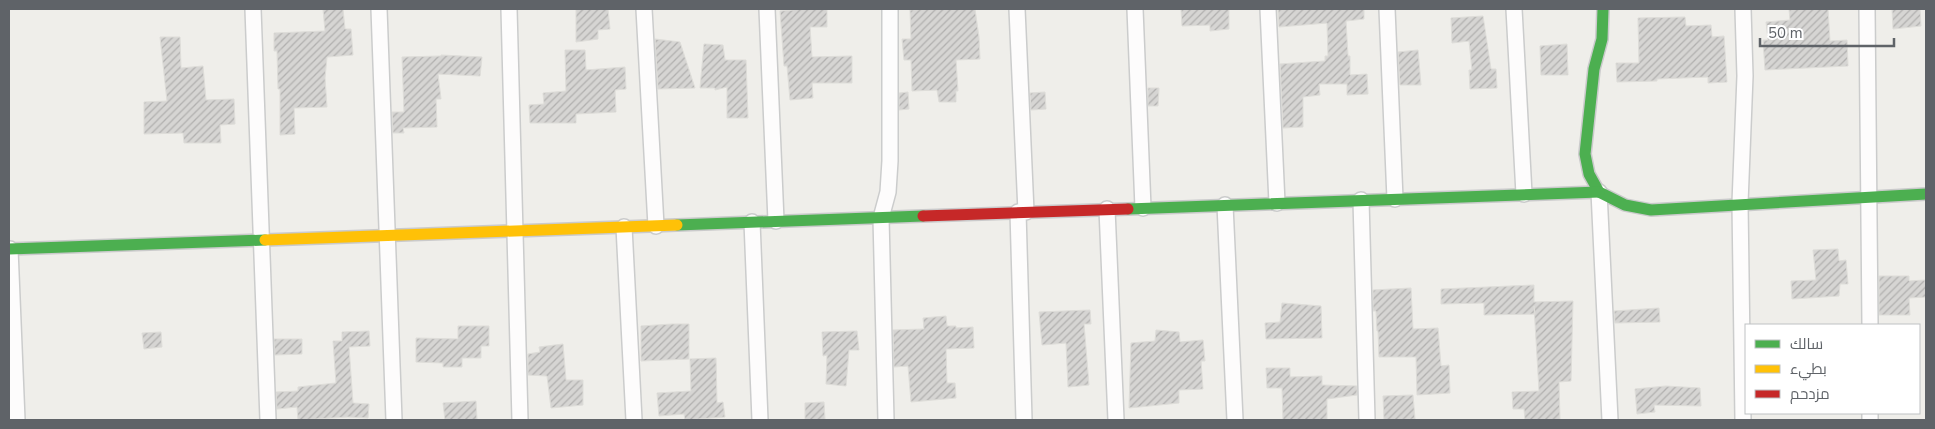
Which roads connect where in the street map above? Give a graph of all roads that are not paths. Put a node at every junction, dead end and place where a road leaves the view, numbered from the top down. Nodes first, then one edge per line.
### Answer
1 (253, 9) edge
2 (379, 9) edge
3 (509, 9) edge
4 (644, 9) edge
5 (767, 9) edge
6 (890, 9) edge
7 (1017, 9) edge
8 (1134, 9) edge
9 (1268, 9) edge
10 (1387, 9) edge
11 (1514, 9) edge
12 (1603, 9) edge
13 (1743, 9) edge
14 (1868, 9) edge
15 (1599, 192) junction
16 (1524, 194) junction
17 (1926, 194) edge
18 (1869, 196) junction
19 (1395, 199) junction
20 (1361, 200) junction
21 (1278, 203) junction
22 (1740, 204) junction
23 (1224, 205) junction
24 (1142, 208) junction
25 (1107, 209) junction
26 (1022, 212) junction
27 (881, 218) junction
28 (776, 221) junction
29 (752, 222) junction
30 (656, 226) junction
31 (624, 227) junction
32 (515, 231) junction
33 (387, 236) junction
34 (262, 240) junction
35 (9, 249) edge
36 (1870, 324) edge
37 (17, 420) edge
38 (268, 420) edge
39 (394, 420) edge
40 (520, 420) edge
41 (634, 420) edge
42 (760, 420) edge
43 (886, 420) edge
44 (1024, 420) edge
45 (1116, 420) edge
46 (1235, 420) edge
47 (1367, 420) edge
48 (1610, 420) edge
49 (1743, 420) edge

1 - 34 street
2 - 33 street
3 - 32 street
4 - 30 street
5 - 28 street
6 - 27 street
7 - 26 street
8 - 24 street
9 - 21 street
10 - 19 street
11 - 16 street
12 - 15 street
13 - 22 street
14 - 18 street
15 - 16 street
15 - 22 street
15 - 48 street
16 - 19 street
17 - 18 street
18 - 22 street
18 - 36 street
19 - 20 street
20 - 21 street
20 - 47 street
21 - 23 street
22 - 49 street
23 - 24 street
23 - 46 street
24 - 25 street
25 - 26 street
25 - 45 street
26 - 27 street
26 - 44 street
27 - 28 street
27 - 43 street
28 - 29 street
29 - 30 street
29 - 42 street
30 - 31 street
31 - 32 street
31 - 41 street
32 - 33 street
32 - 40 street
33 - 34 street
33 - 39 street
34 - 35 street
34 - 38 street
35 - 37 street

